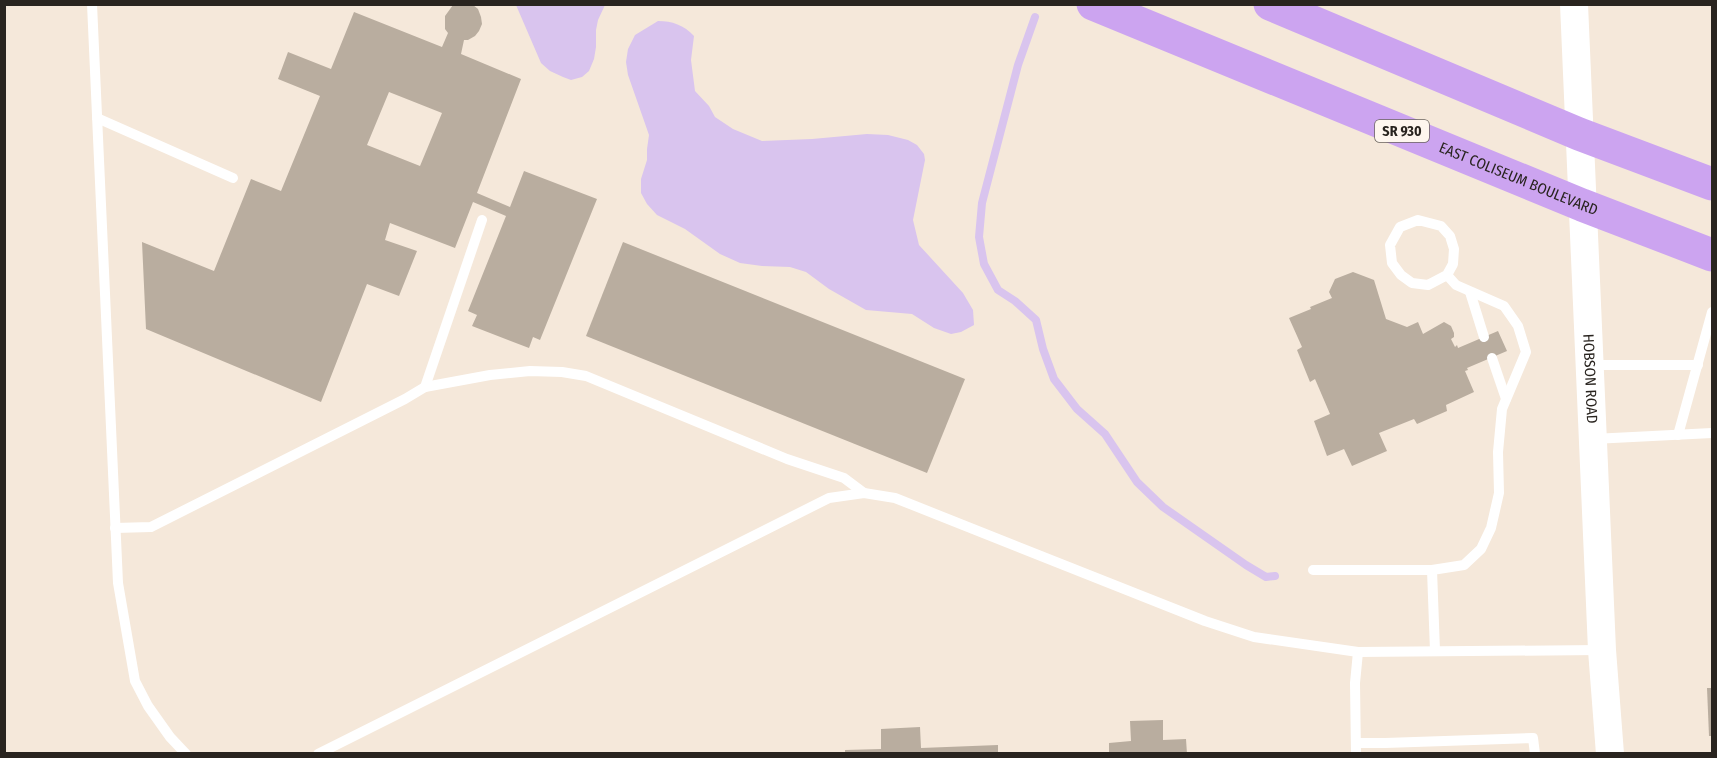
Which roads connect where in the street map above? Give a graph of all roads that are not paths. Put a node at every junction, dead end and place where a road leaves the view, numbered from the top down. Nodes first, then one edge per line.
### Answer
1 (92, 4) edge
2 (1093, 4) edge
3 (1270, 4) edge
4 (1574, 4) edge
5 (97, 118) junction
6 (1579, 134) junction
7 (232, 178) dead end
8 (1713, 184) edge
9 (1582, 205) junction
10 (482, 220) dead end
11 (1713, 255) edge
12 (1447, 275) junction
13 (1470, 292) junction
14 (1713, 312) edge
15 (1484, 336) dead end
16 (1708, 348) edge
17 (1492, 358) dead end
18 (1589, 365) junction
19 (1698, 365) junction
20 (425, 387) junction
21 (1506, 399) junction
22 (1713, 433) edge
23 (1678, 435) junction
24 (1593, 439) junction
25 (864, 493) junction
26 (115, 528) junction
27 (1313, 570) dead end
28 (1432, 570) junction
29 (1602, 650) junction
30 (1436, 651) junction
31 (1358, 652) junction
32 (1356, 748) edge
33 (186, 753) edge
34 (318, 753) edge
35 (1535, 753) edge
36 (1610, 753) edge

1 - 5 lane
2 - 9 highway, EAST COLISEUM BOULEVARD / SR 930
3 - 6 highway
4 - 6 main road, HOBSON ROAD
5 - 7 lane
5 - 26 lane
6 - 8 highway
6 - 9 main road, HOBSON ROAD
9 - 11 highway, EAST COLISEUM BOULEVARD / SR 930
9 - 18 main road, HOBSON ROAD
10 - 20 lane
12 - 12 lane
12 - 13 lane
13 - 15 lane
13 - 21 lane
14 - 16 lane
16 - 19 lane
17 - 21 lane
18 - 19 lane
18 - 24 main road, HOBSON ROAD
19 - 23 lane
20 - 25 lane
20 - 26 lane
21 - 28 lane
22 - 23 lane
23 - 24 lane
24 - 29 main road, HOBSON ROAD
25 - 31 lane
25 - 34 lane
26 - 33 lane
27 - 28 lane
28 - 30 lane
29 - 30 lane
29 - 36 main road, HOBSON ROAD
30 - 31 lane
31 - 32 lane
32 - 35 lane

